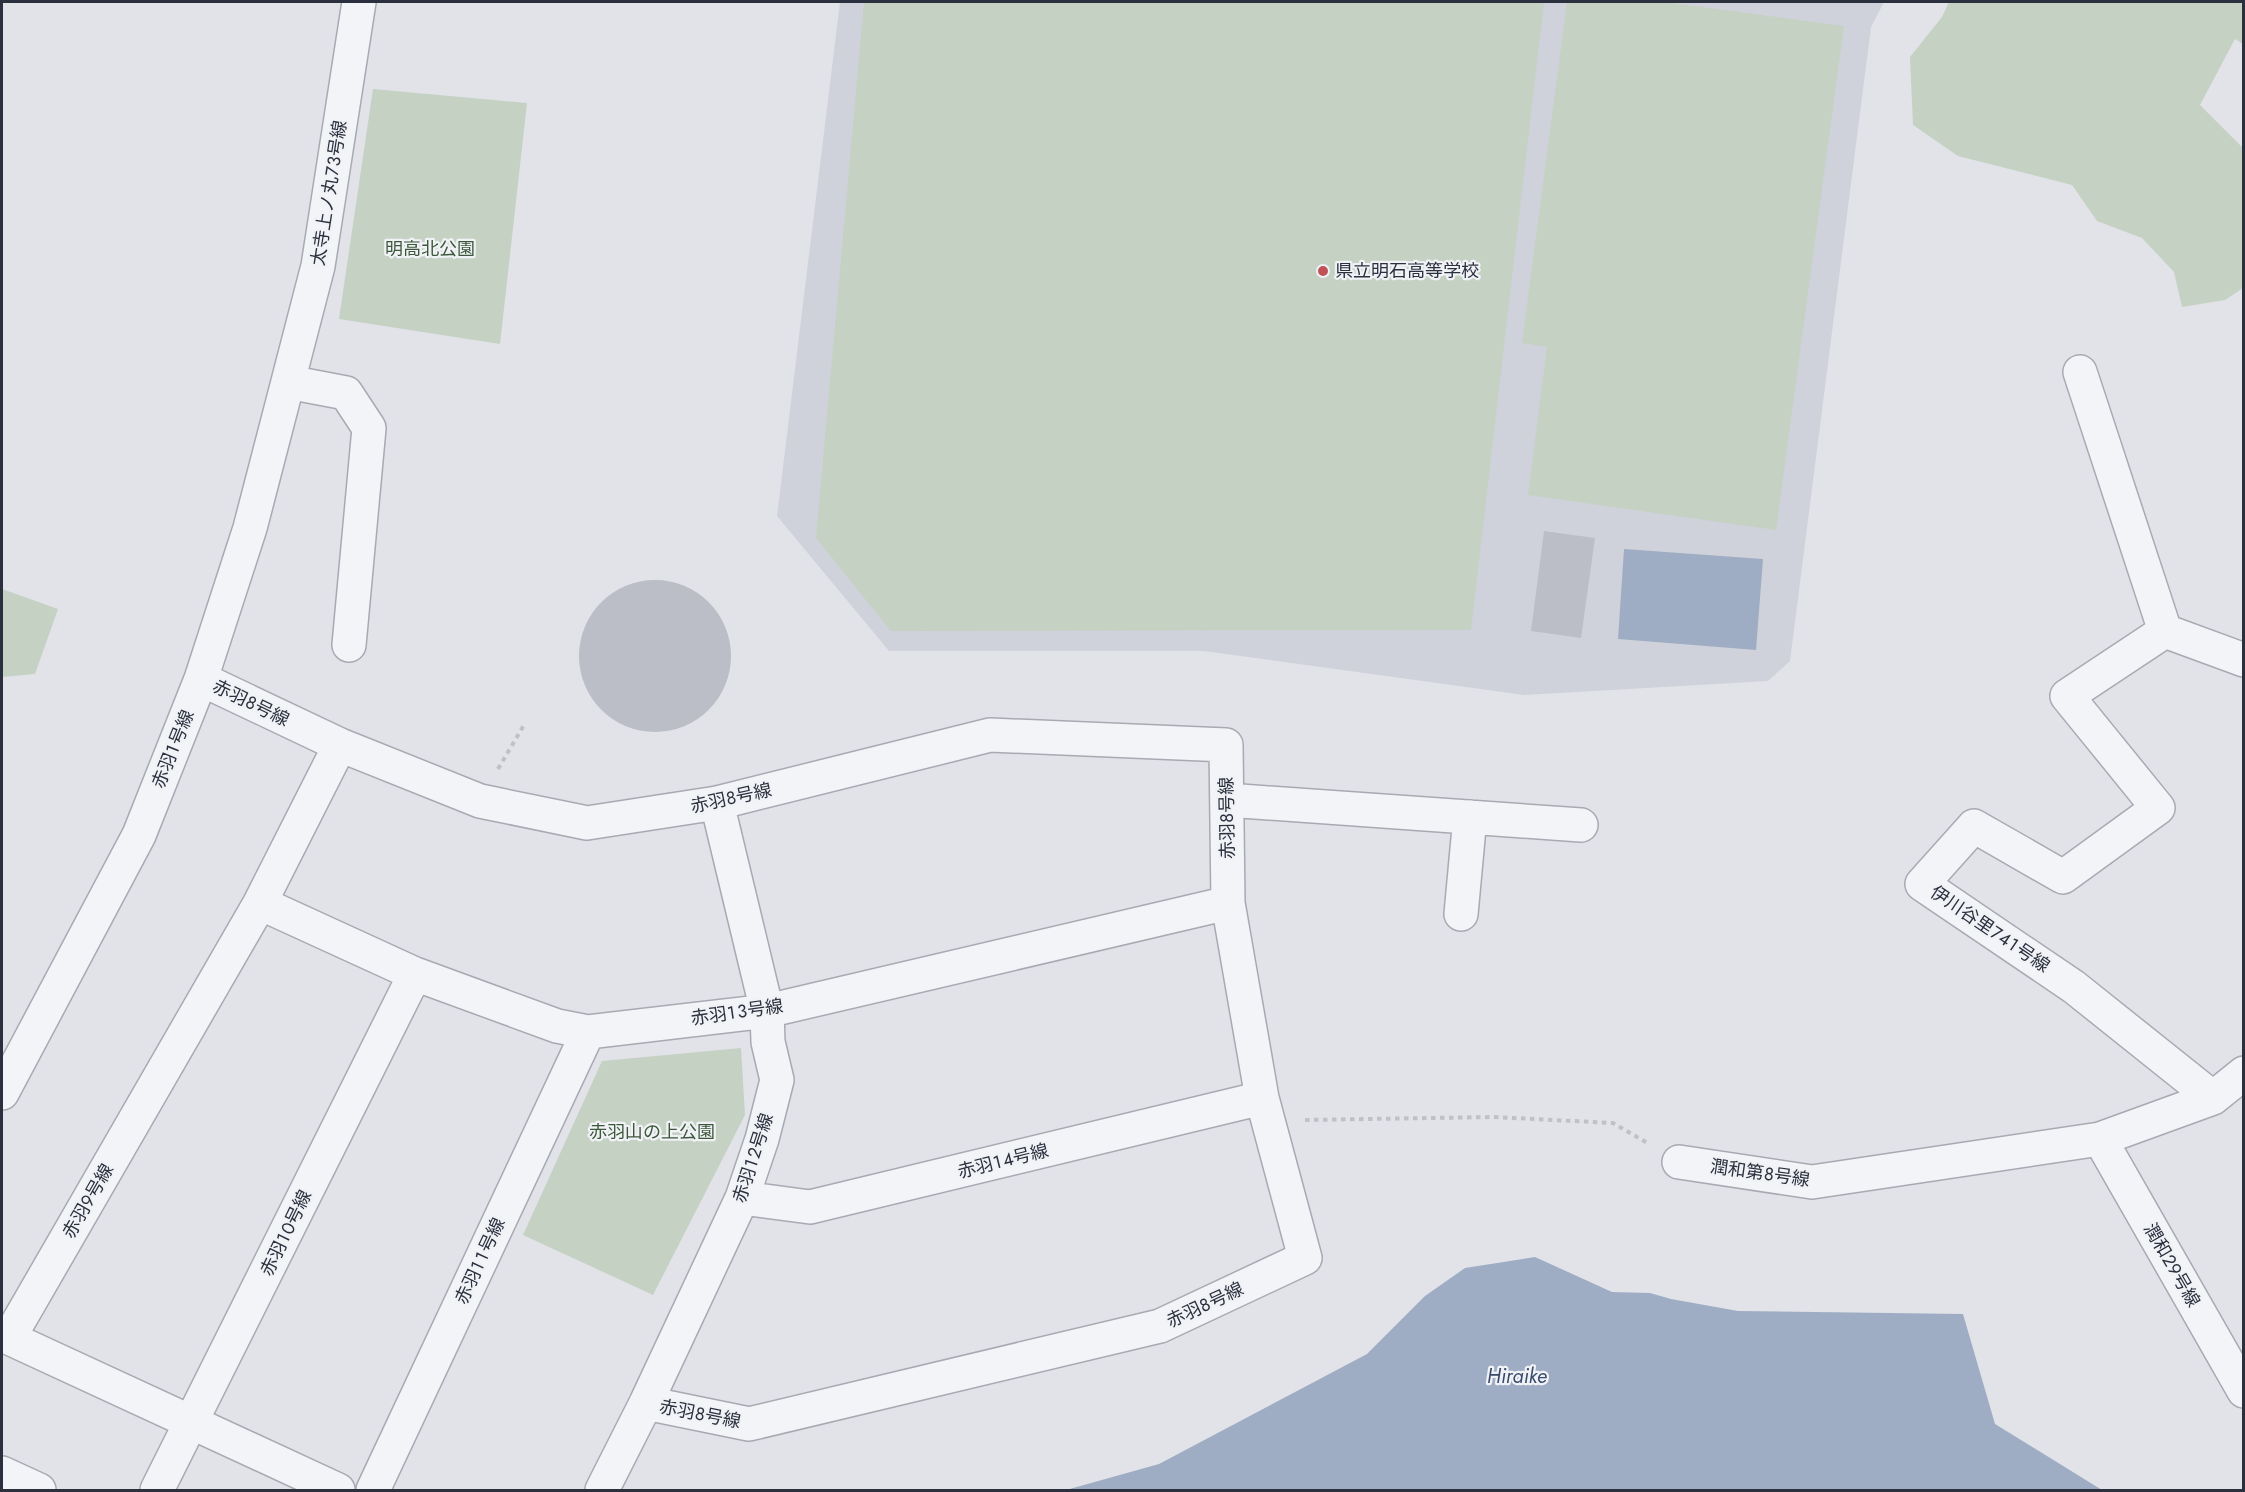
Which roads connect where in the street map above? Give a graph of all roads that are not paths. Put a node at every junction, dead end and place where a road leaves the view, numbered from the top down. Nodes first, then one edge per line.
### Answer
1 (359, 2) edge
2 (2080, 372) dead end
3 (288, 382) junction
4 (2165, 631) junction
5 (349, 645) dead end
6 (2244, 660) edge
7 (201, 679) junction
8 (340, 745) junction
9 (1227, 800) junction
10 (717, 803) junction
11 (1470, 817) junction
12 (1581, 825) dead end
13 (260, 903) junction
14 (1228, 903) junction
15 (1461, 914) dead end
16 (415, 975) junction
17 (767, 1011) junction
18 (588, 1032) junction
19 (2244, 1073) edge
20 (2, 1093) edge
21 (2213, 1098) junction
22 (1265, 1109) junction
23 (2100, 1139) junction
24 (1679, 1162) road end
25 (742, 1198) junction
26 (2244, 1391) edge
27 (646, 1403) junction
28 (192, 1423) junction
29 (2, 1473) edge
30 (39, 1491) edge
31 (157, 1491) edge
32 (338, 1491) edge
33 (373, 1491) edge
34 (602, 1491) edge

1 - 3 street, 太寺上ノ丸７３号線
2 - 4 street
3 - 5 street
3 - 7 street, 赤羽１号線
4 - 6 street
4 - 21 street, 伊川谷里７４１号線
7 - 8 street, 赤羽８号線
7 - 20 street, 赤羽１号線
8 - 10 street, 赤羽８号線
8 - 13 street, 赤羽９号線
9 - 10 street, 赤羽８号線
9 - 11 street
9 - 14 street, 赤羽８号線
10 - 17 street, 赤羽１２号線
11 - 12 street
11 - 15 street
13 - 16 street, 赤羽１３号線
13 - 28 street, 赤羽９号線
14 - 17 street, 赤羽１３号線
14 - 22 street, 赤羽８号線
16 - 18 street, 赤羽１３号線
16 - 28 street, 赤羽１０号線
17 - 18 street, 赤羽１３号線
17 - 25 street, 赤羽１２号線
18 - 33 street, 赤羽１１号線
19 - 21 street, 潤和第８号線
21 - 23 street, 潤和第８号線
22 - 25 street, 赤羽１４号線
22 - 27 street, 赤羽８号線
23 - 24 street, 潤和第８号線
23 - 26 street, 潤和２９号線
25 - 27 street, 赤羽１２号線
27 - 34 street, 赤羽１２号線
28 - 31 street, 赤羽１０号線
28 - 32 street, 赤羽９号線
29 - 30 street

